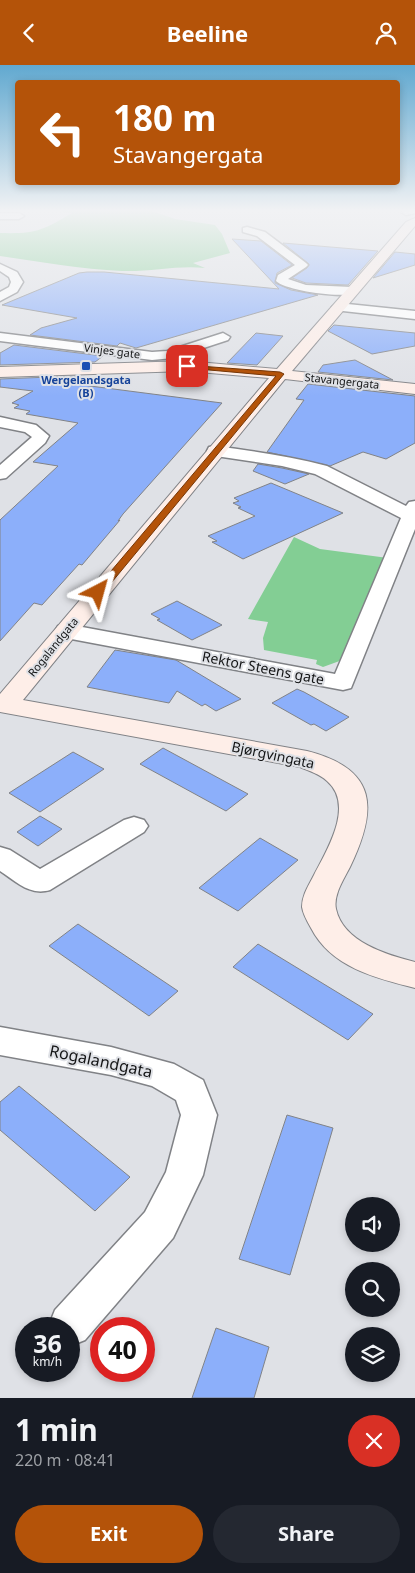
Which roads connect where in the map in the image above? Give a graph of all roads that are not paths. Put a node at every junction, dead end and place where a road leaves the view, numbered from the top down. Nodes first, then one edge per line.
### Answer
1 (9, 271) edge
2 (292, 271) edge
3 (369, 271) edge
4 (352, 291) junction
5 (0, 297) edge
6 (338, 307) junction
7 (415, 315) edge
8 (0, 337) edge
9 (223, 337) dead end
10 (0, 373) edge
11 (280, 374) junction
12 (415, 389) edge
13 (0, 423) edge
14 (215, 451) junction
15 (0, 474) edge
16 (412, 511) edge
17 (66, 631) junction
18 (2, 707) edge
19 (134, 826) dead end
20 (0, 857) edge
21 (415, 975) edge
22 (0, 1041) edge
23 (77, 1317) edge

1 - 5 street
2 - 4 street
3 - 4 street, Rogalandgata
4 - 6 street, Rogalandgata
6 - 7 street
6 - 11 street, Rogalandgata
8 - 9 street, Vinjes gate
10 - 11 street, Stavangergata
11 - 12 street, Stavangergata
11 - 14 street, Rogalandgata
13 - 15 street
14 - 16 street, Rektor Steens gate
14 - 17 street, Rogalandgata
16 - 17 street, Rektor Steens gate
17 - 18 street, Rogalandgata
18 - 21 street, Bjørgvingata
19 - 20 street
22 - 23 street, Rogalandgata

